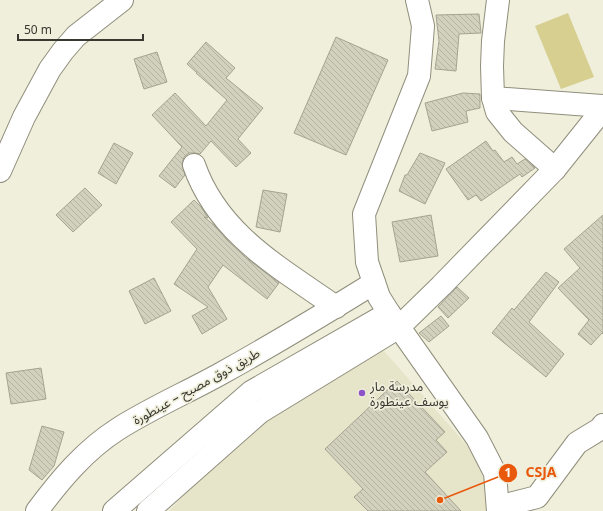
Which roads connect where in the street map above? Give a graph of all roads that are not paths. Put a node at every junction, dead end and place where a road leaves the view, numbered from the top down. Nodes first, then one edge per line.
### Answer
1 (122, 0) edge
2 (417, 0) edge
3 (498, 0) edge
4 (493, 98) junction
5 (603, 108) edge
6 (194, 165) dead end
7 (555, 169) junction
8 (0, 171) edge
9 (374, 283) junction
10 (336, 307) junction
11 (394, 320) junction
12 (603, 425) edge
13 (498, 509) edge
14 (37, 511) edge
15 (114, 511) edge
16 (148, 511) edge

1 - 8 street
2 - 9 street
3 - 4 street
4 - 5 street
4 - 7 street
5 - 7 street
6 - 10 street
7 - 11 street
9 - 10 street, طريق ذوق مصبح – عينطورة
9 - 11 street
10 - 14 street, طريق ذوق مصبح – عينطورة
11 - 13 street
11 - 15 street
11 - 16 street
12 - 13 street

